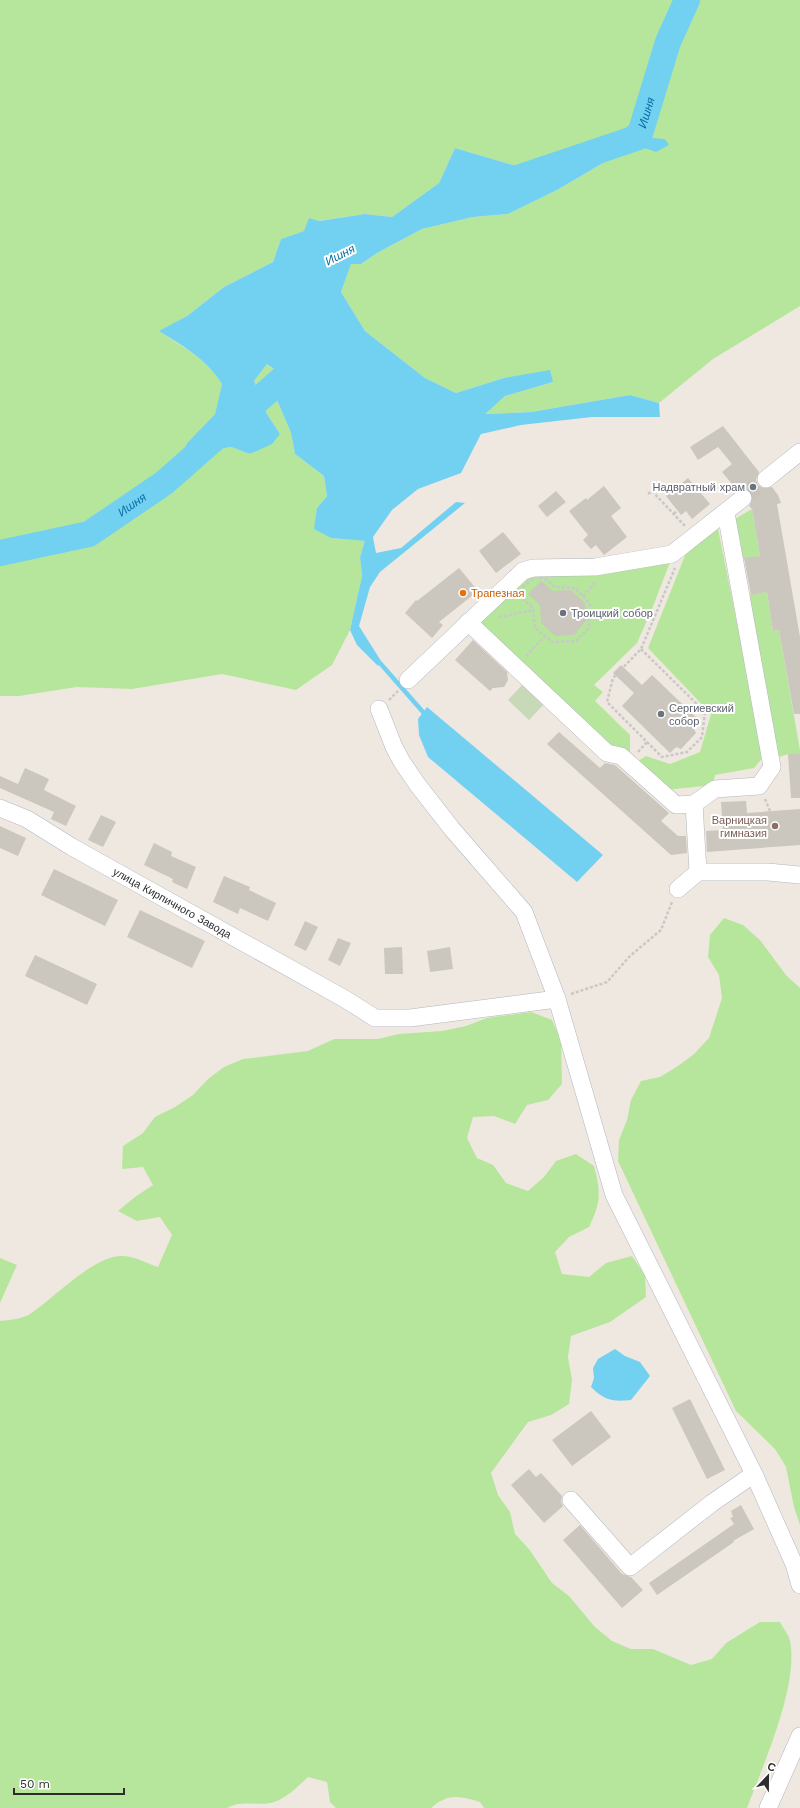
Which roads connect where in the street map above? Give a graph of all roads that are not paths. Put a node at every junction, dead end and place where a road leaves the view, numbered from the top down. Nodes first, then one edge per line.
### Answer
1 (800, 452) edge
2 (766, 479) tunnel mouth
3 (743, 498) tunnel mouth
4 (726, 513) junction
5 (468, 622) junction
6 (408, 680) dead end
7 (379, 709) dead end
8 (694, 804) junction
9 (0, 808) edge
10 (698, 872) junction
11 (800, 875) edge
12 (678, 889) road end
13 (556, 999) junction
14 (754, 1474) junction
15 (571, 1500) dead end
16 (800, 1584) edge
17 (800, 1736) edge
18 (768, 1808) edge

1 - 2 street
3 - 4 street
4 - 5 street
4 - 8 street
5 - 6 street
5 - 8 street
7 - 13 street
8 - 10 street
9 - 13 street, улица Кирпичного Завода
10 - 11 street
10 - 12 street
13 - 14 street
14 - 15 street
14 - 16 street
17 - 18 street

